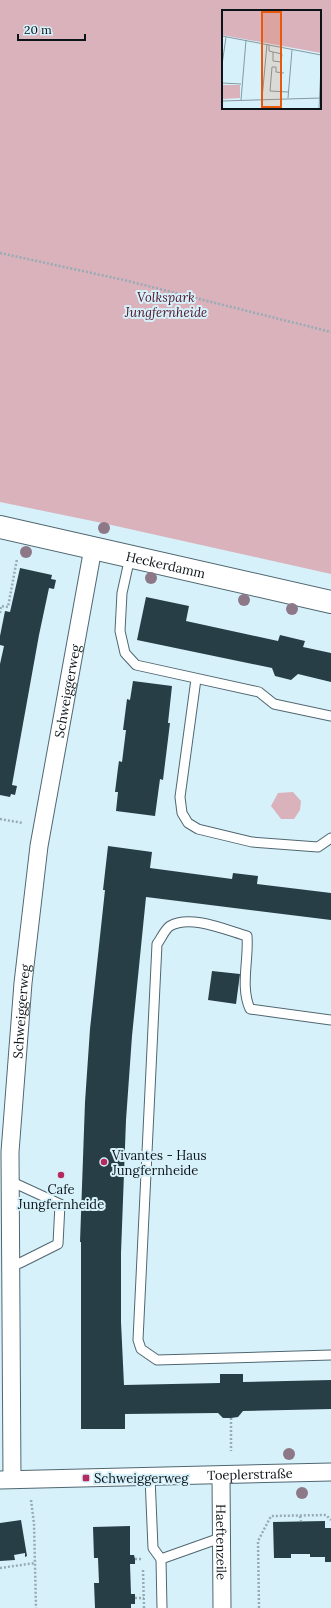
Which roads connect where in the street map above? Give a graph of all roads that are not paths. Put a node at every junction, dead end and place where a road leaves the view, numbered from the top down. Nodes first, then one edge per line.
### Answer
1 (0, 527) edge
2 (93, 548) junction
3 (130, 557) junction
4 (331, 602) edge
5 (196, 679) junction
6 (331, 716) edge
7 (331, 838) edge
8 (331, 1020) edge
9 (10, 1181) junction
10 (11, 1266) junction
11 (331, 1355) edge
12 (331, 1472) edge
13 (221, 1475) junction
14 (150, 1477) junction
15 (6, 1479) edge
16 (223, 1537) junction
17 (161, 1559) junction
18 (162, 1608) edge
19 (222, 1608) edge

1 - 2 street, Heckerdamm
2 - 3 street, Heckerdamm
2 - 9 street, Schweiggerweg
3 - 4 street, Heckerdamm
3 - 5 lane
5 - 6 lane
5 - 7 lane
8 - 11 lane
9 - 10 street, Schweiggerweg
9 - 10 lane
10 - 15 street, Schweiggerweg
12 - 13 street, Toeplerstraße
13 - 14 street, Toeplerstraße
13 - 16 street, Haeftenzeile
14 - 15 street, Toeplerstraße
14 - 17 lane
16 - 17 lane
16 - 19 street, Haeftenzeile
17 - 18 lane

